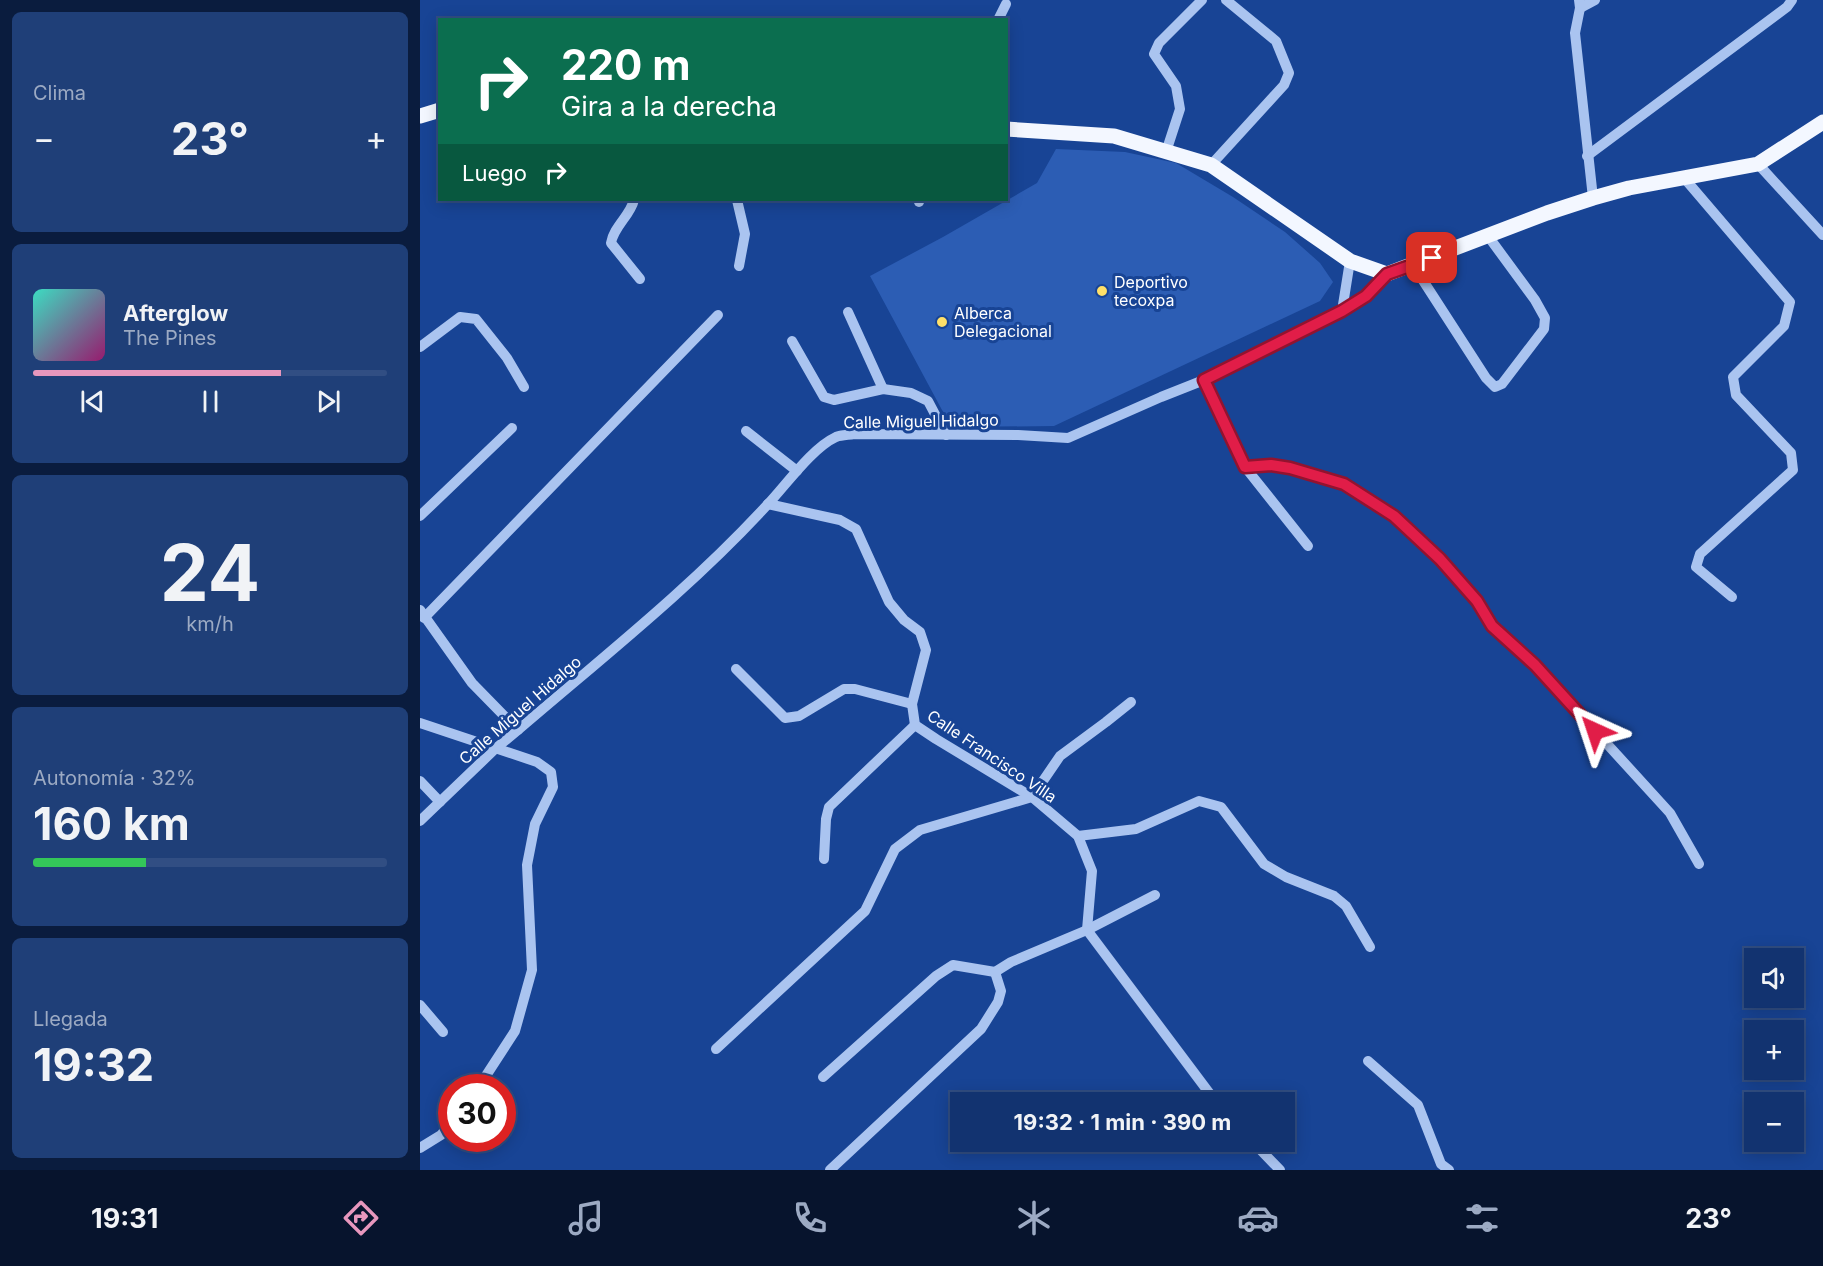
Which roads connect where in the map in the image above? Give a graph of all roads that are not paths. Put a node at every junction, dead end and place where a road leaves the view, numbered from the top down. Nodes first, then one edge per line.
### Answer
1 (1202, 0) edge
2 (1226, 0) edge
3 (1595, 0) edge
4 (1792, 0) edge
5 (1006, 4) dead end
6 (1579, 4) edge
7 (999, 18) edge
8 (438, 111) edge
9 (420, 116) edge
10 (1823, 122) edge
11 (1008, 129) edge
12 (1166, 152) junction
13 (1587, 156) junction
14 (1758, 164) junction
15 (1211, 165) junction
16 (1685, 179) junction
17 (1593, 198) junction
18 (634, 201) edge
19 (737, 201) edge
20 (1823, 235) edge
21 (1488, 236) junction
22 (1350, 261) junction
23 (1413, 265) junction
24 (739, 266) dead end
25 (1387, 274) junction
26 (640, 279) dead end
27 (1342, 311) junction
28 (848, 312) dead end
29 (718, 315) dead end
30 (792, 341) dead end
31 (420, 347) edge
32 (1204, 380) junction
33 (524, 387) dead end
34 (883, 389) junction
35 (512, 428) dead end
36 (746, 431) dead end
37 (946, 435) junction
38 (1245, 467) junction
39 (797, 471) junction
40 (768, 504) junction
41 (420, 516) edge
42 (1308, 546) dead end
43 (1732, 597) dead end
44 (422, 614) edge
45 (736, 669) dead end
46 (1131, 702) dead end
47 (912, 704) junction
48 (420, 723) edge
49 (915, 725) junction
50 (518, 730) junction
51 (495, 749) junction
52 (420, 781) edge
53 (1032, 797) junction
54 (440, 802) junction
55 (420, 821) edge
56 (1078, 836) junction
57 (824, 859) dead end
58 (1699, 864) dead end
59 (1155, 895) dead end
60 (1087, 930) junction
61 (1370, 947) dead end
62 (994, 972) junction
63 (420, 1005) edge
64 (443, 1032) dead end
65 (716, 1049) dead end
66 (1368, 1061) dead end
67 (487, 1074) edge
68 (823, 1077) dead end
69 (1208, 1092) edge
70 (438, 1137) edge
71 (420, 1148) edge
72 (1263, 1152) edge
73 (830, 1170) edge
74 (1280, 1170) edge
75 (1449, 1170) edge

1 - 12 street
2 - 15 street
3 - 6 street
4 - 13 street
5 - 7 street
6 - 13 street
8 - 9 main road
10 - 14 main road
11 - 12 main road
12 - 15 main road
13 - 17 street
14 - 16 main road
14 - 20 street
15 - 22 main road
16 - 17 main road
16 - 43 street
17 - 21 main road
18 - 26 street
19 - 24 street
21 - 23 main road
21 - 23 street
22 - 25 main road
22 - 27 street
23 - 25 main road
25 - 27 street, Calle Miguel Hidalgo
27 - 32 street, Calle Miguel Hidalgo
28 - 34 street
29 - 44 street
30 - 34 street
31 - 33 street
32 - 37 street, Calle Miguel Hidalgo
32 - 38 street
34 - 37 street
35 - 41 street
36 - 39 street
37 - 39 street, Calle Miguel Hidalgo
38 - 42 street
38 - 58 street
39 - 40 street, Calle Miguel Hidalgo
40 - 47 street, Calle Francisco Villa
40 - 50 street, Calle Miguel Hidalgo
44 - 50 street
45 - 47 street
46 - 53 street
47 - 49 street, Calle Francisco Villa
48 - 51 street
49 - 53 street, Calle Francisco Villa
49 - 57 street
50 - 51 street, Calle Miguel Hidalgo
51 - 54 street, Calle Miguel Hidalgo
51 - 67 street
52 - 54 street
53 - 56 street, Calle Francisco Villa
53 - 65 street
54 - 55 street, Calle Miguel Hidalgo
56 - 60 street, Calle Francisco Villa
56 - 61 street
59 - 60 street
60 - 62 street
60 - 69 street
62 - 68 street
62 - 73 street
63 - 64 street
66 - 75 street
70 - 71 street
72 - 74 street

